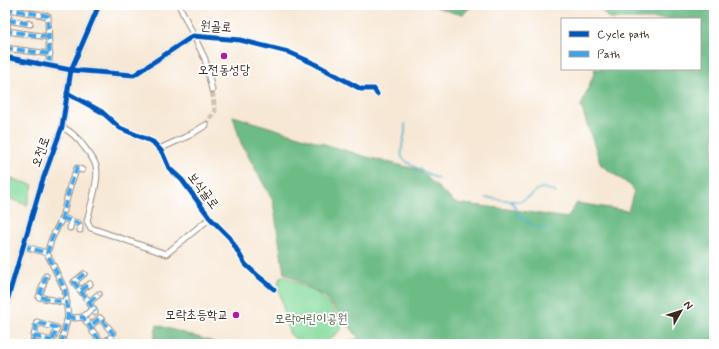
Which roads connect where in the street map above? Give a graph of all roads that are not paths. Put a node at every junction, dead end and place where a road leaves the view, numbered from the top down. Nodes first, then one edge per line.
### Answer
1 (99, 5) edge
2 (179, 5) edge
3 (8, 20) junction
4 (30, 24) dead end
5 (6, 31) junction
6 (193, 36) junction
7 (48, 37) junction
8 (5, 39) edge
9 (5, 48) edge
10 (50, 54) junction
11 (5, 57) edge
12 (49, 66) junction
13 (71, 70) junction
14 (212, 90) tunnel mouth
15 (67, 93) junction
16 (377, 94) dead end
17 (206, 125) tunnel mouth
18 (62, 127) junction
19 (160, 149) junction
20 (82, 170) dead end
21 (62, 218) junction
22 (210, 218) junction
23 (71, 221) junction
24 (70, 228) dead end
25 (80, 230) dead end
26 (23, 246) junction
27 (47, 253) junction
28 (84, 274) dead end
29 (46, 276) dead end
30 (90, 284) dead end
31 (274, 289) dead end
32 (81, 290) junction
33 (99, 294) dead end
34 (90, 302) junction
35 (67, 303) junction
36 (5, 308) edge
37 (68, 316) junction
38 (83, 317) junction
39 (90, 326) junction
40 (34, 336) junction
41 (52, 342) edge
42 (33, 344) edge
43 (61, 344) edge
44 (103, 344) edge

1 - 13 street, 오전로
2 - 6 street
3 - 4 street
3 - 5 street
3 - 7 street
5 - 7 street
5 - 8 street
6 - 13 street, 원골로
6 - 14 street
6 - 16 street, 원골로
7 - 10 street
9 - 10 street
10 - 12 street
11 - 12 street, 원골로
12 - 13 street, 원골로
13 - 15 street, 오전로
15 - 18 street, 오전로
15 - 19 street
17 - 19 street
18 - 22 street
18 - 26 street, 오전로
19 - 22 street, 보식골로
20 - 21 street
21 - 23 street
21 - 27 street
22 - 31 street, 보식골로
23 - 24 street
23 - 25 street
26 - 27 street
26 - 36 street, 오전로
27 - 35 street
28 - 32 street
29 - 35 street
30 - 32 street
32 - 34 street
33 - 34 street
34 - 38 street
35 - 37 street
37 - 38 street
37 - 43 street
38 - 39 street
39 - 44 street
39 - 44 street
40 - 41 street
40 - 41 street
40 - 42 street

